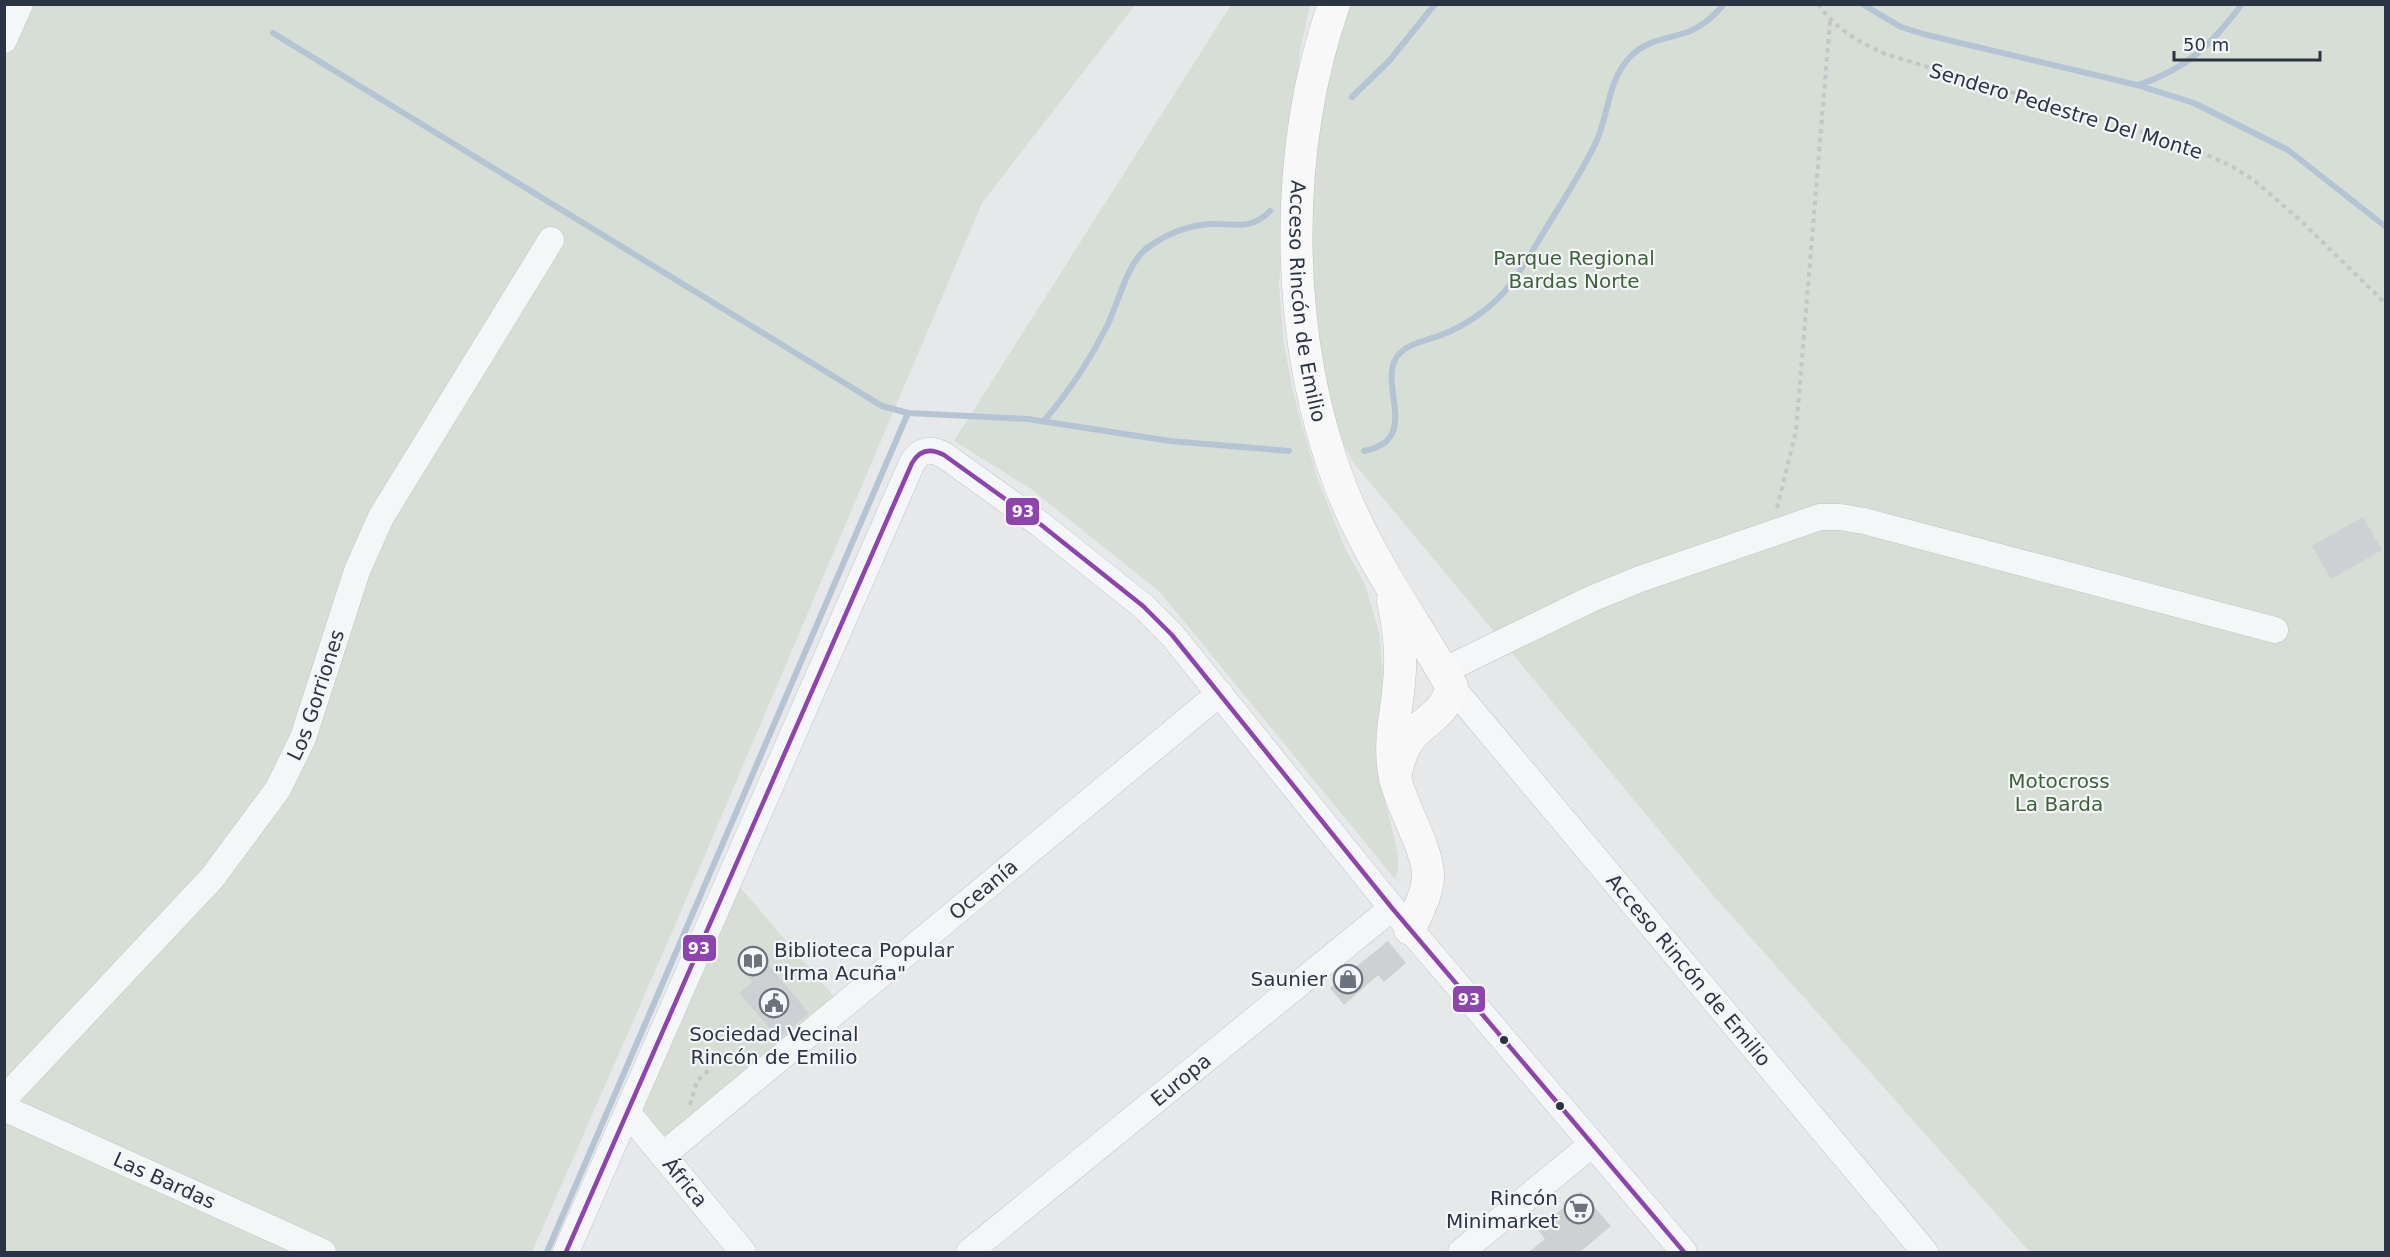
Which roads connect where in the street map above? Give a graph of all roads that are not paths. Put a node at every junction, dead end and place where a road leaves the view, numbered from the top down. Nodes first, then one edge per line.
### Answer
1 (20, 4) edge
2 (1334, 4) edge
3 (4, 40) edge
4 (551, 240) dead end
5 (1390, 586) junction
6 (2275, 630) dead end
7 (1447, 679) junction
8 (1220, 693) junction
9 (1395, 777) junction
10 (1401, 918) junction
11 (4, 1099) edge
12 (4, 1108) edge
13 (628, 1113) junction
14 (1591, 1145) junction
15 (663, 1155) junction
16 (323, 1252) edge
17 (566, 1252) edge
18 (743, 1252) edge
19 (969, 1252) edge
20 (1461, 1252) edge
21 (1684, 1252) edge
22 (1925, 1252) edge

1 - 3 street
2 - 5 main road, Acceso Rincón de Emilio
4 - 11 street, Los Gorriones
5 - 7 main road, Acceso Rincón de Emilio
5 - 9 main road, Acceso Rincón de Emilio
6 - 7 street
7 - 9 main road
7 - 22 street, Acceso Rincón de Emilio
8 - 10 street
8 - 13 street
8 - 15 street, Oceanía
9 - 10 main road, Acceso Rincón de Emilio
10 - 14 street
10 - 19 street, Europa
12 - 16 street, Las Bardas
13 - 15 street, África
13 - 17 street
14 - 20 street
14 - 21 street
15 - 18 street, África

